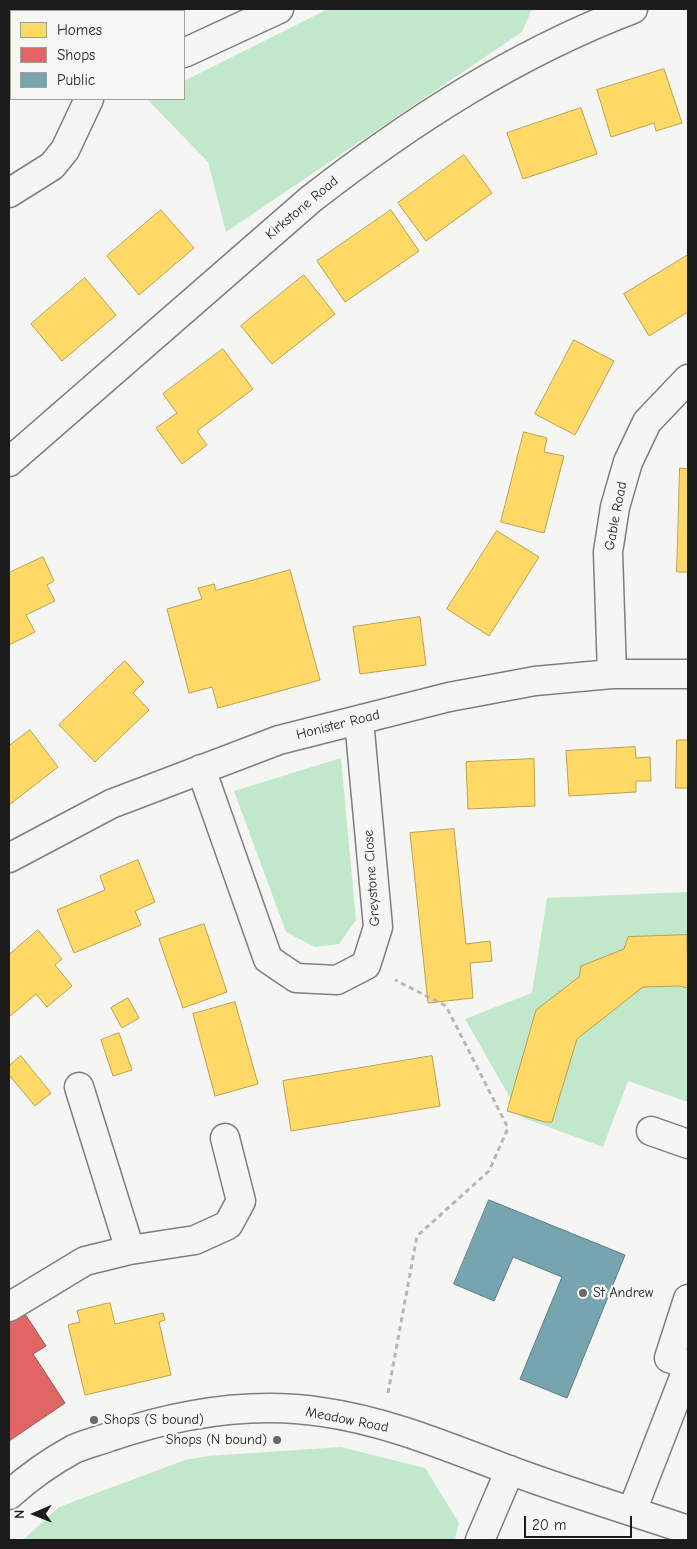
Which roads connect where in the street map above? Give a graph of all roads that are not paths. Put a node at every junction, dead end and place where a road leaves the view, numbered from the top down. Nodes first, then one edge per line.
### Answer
1 (279, 9) edge
2 (633, 9) edge
3 (581, 18) edge
4 (185, 53) edge
5 (89, 100) edge
6 (9, 193) edge
7 (688, 379) edge
8 (9, 462) edge
9 (612, 674) junction
10 (688, 674) edge
11 (359, 720) junction
12 (201, 769) junction
13 (9, 858) edge
14 (79, 1087) dead end
15 (651, 1131) dead end
16 (225, 1138) dead end
17 (688, 1144) edge
18 (130, 1250) junction
19 (688, 1299) edge
20 (9, 1307) edge
21 (688, 1366) edge
22 (510, 1470) junction
23 (9, 1494) edge
24 (632, 1511) junction
25 (688, 1530) edge
26 (480, 1540) edge

1 - 4 street
2 - 3 street, Kirkstone Road
3 - 8 street, Kirkstone Road
5 - 6 street
7 - 9 street, Gable Road
9 - 10 street, Honister Road
9 - 11 street, Honister Road
11 - 12 street, Honister Road
11 - 12 street, Greystone Close
12 - 13 street, Honister Road
14 - 18 street
15 - 17 street
16 - 18 street
18 - 20 street
19 - 21 street
21 - 24 street
22 - 23 street, Meadow Road
22 - 24 street, Meadow Road
22 - 26 street
24 - 25 street, Meadow Road

